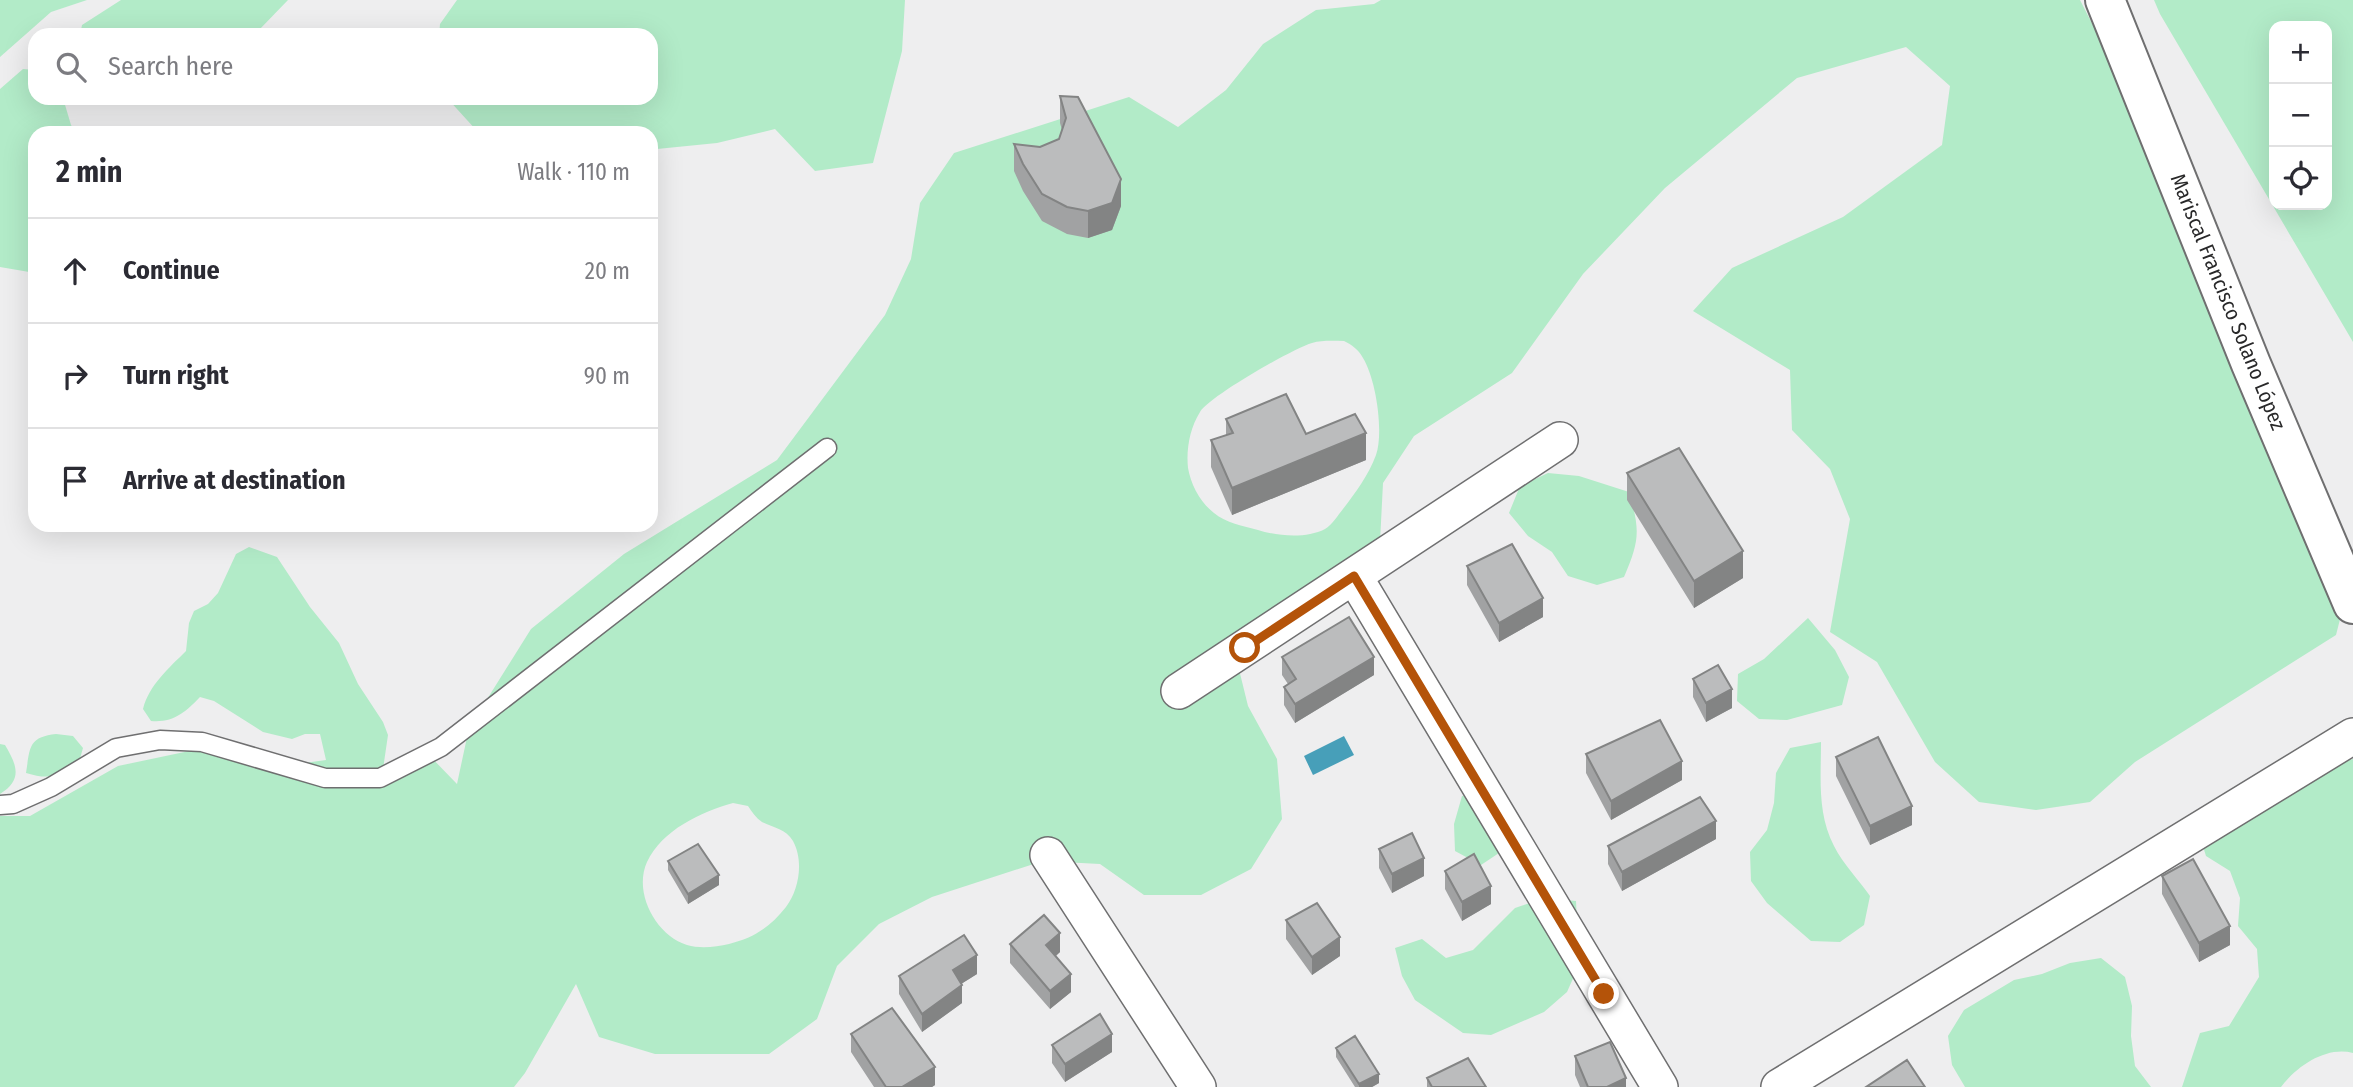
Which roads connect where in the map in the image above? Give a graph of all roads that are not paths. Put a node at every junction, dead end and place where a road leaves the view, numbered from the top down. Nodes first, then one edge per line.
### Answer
1 (2105, 0) edge
2 (1560, 440) dead end
3 (827, 448) dead end
4 (1354, 576) junction
5 (2353, 604) edge
6 (1179, 691) dead end
7 (2353, 736) edge
8 (0, 805) edge
9 (1048, 855) dead end
10 (1198, 1087) edge
11 (1660, 1087) edge
12 (1779, 1087) edge

1 - 5 street, Mariscal Francisco Solano López
2 - 4 street
3 - 8 lane
4 - 6 street
4 - 11 street
7 - 12 street
9 - 10 street

